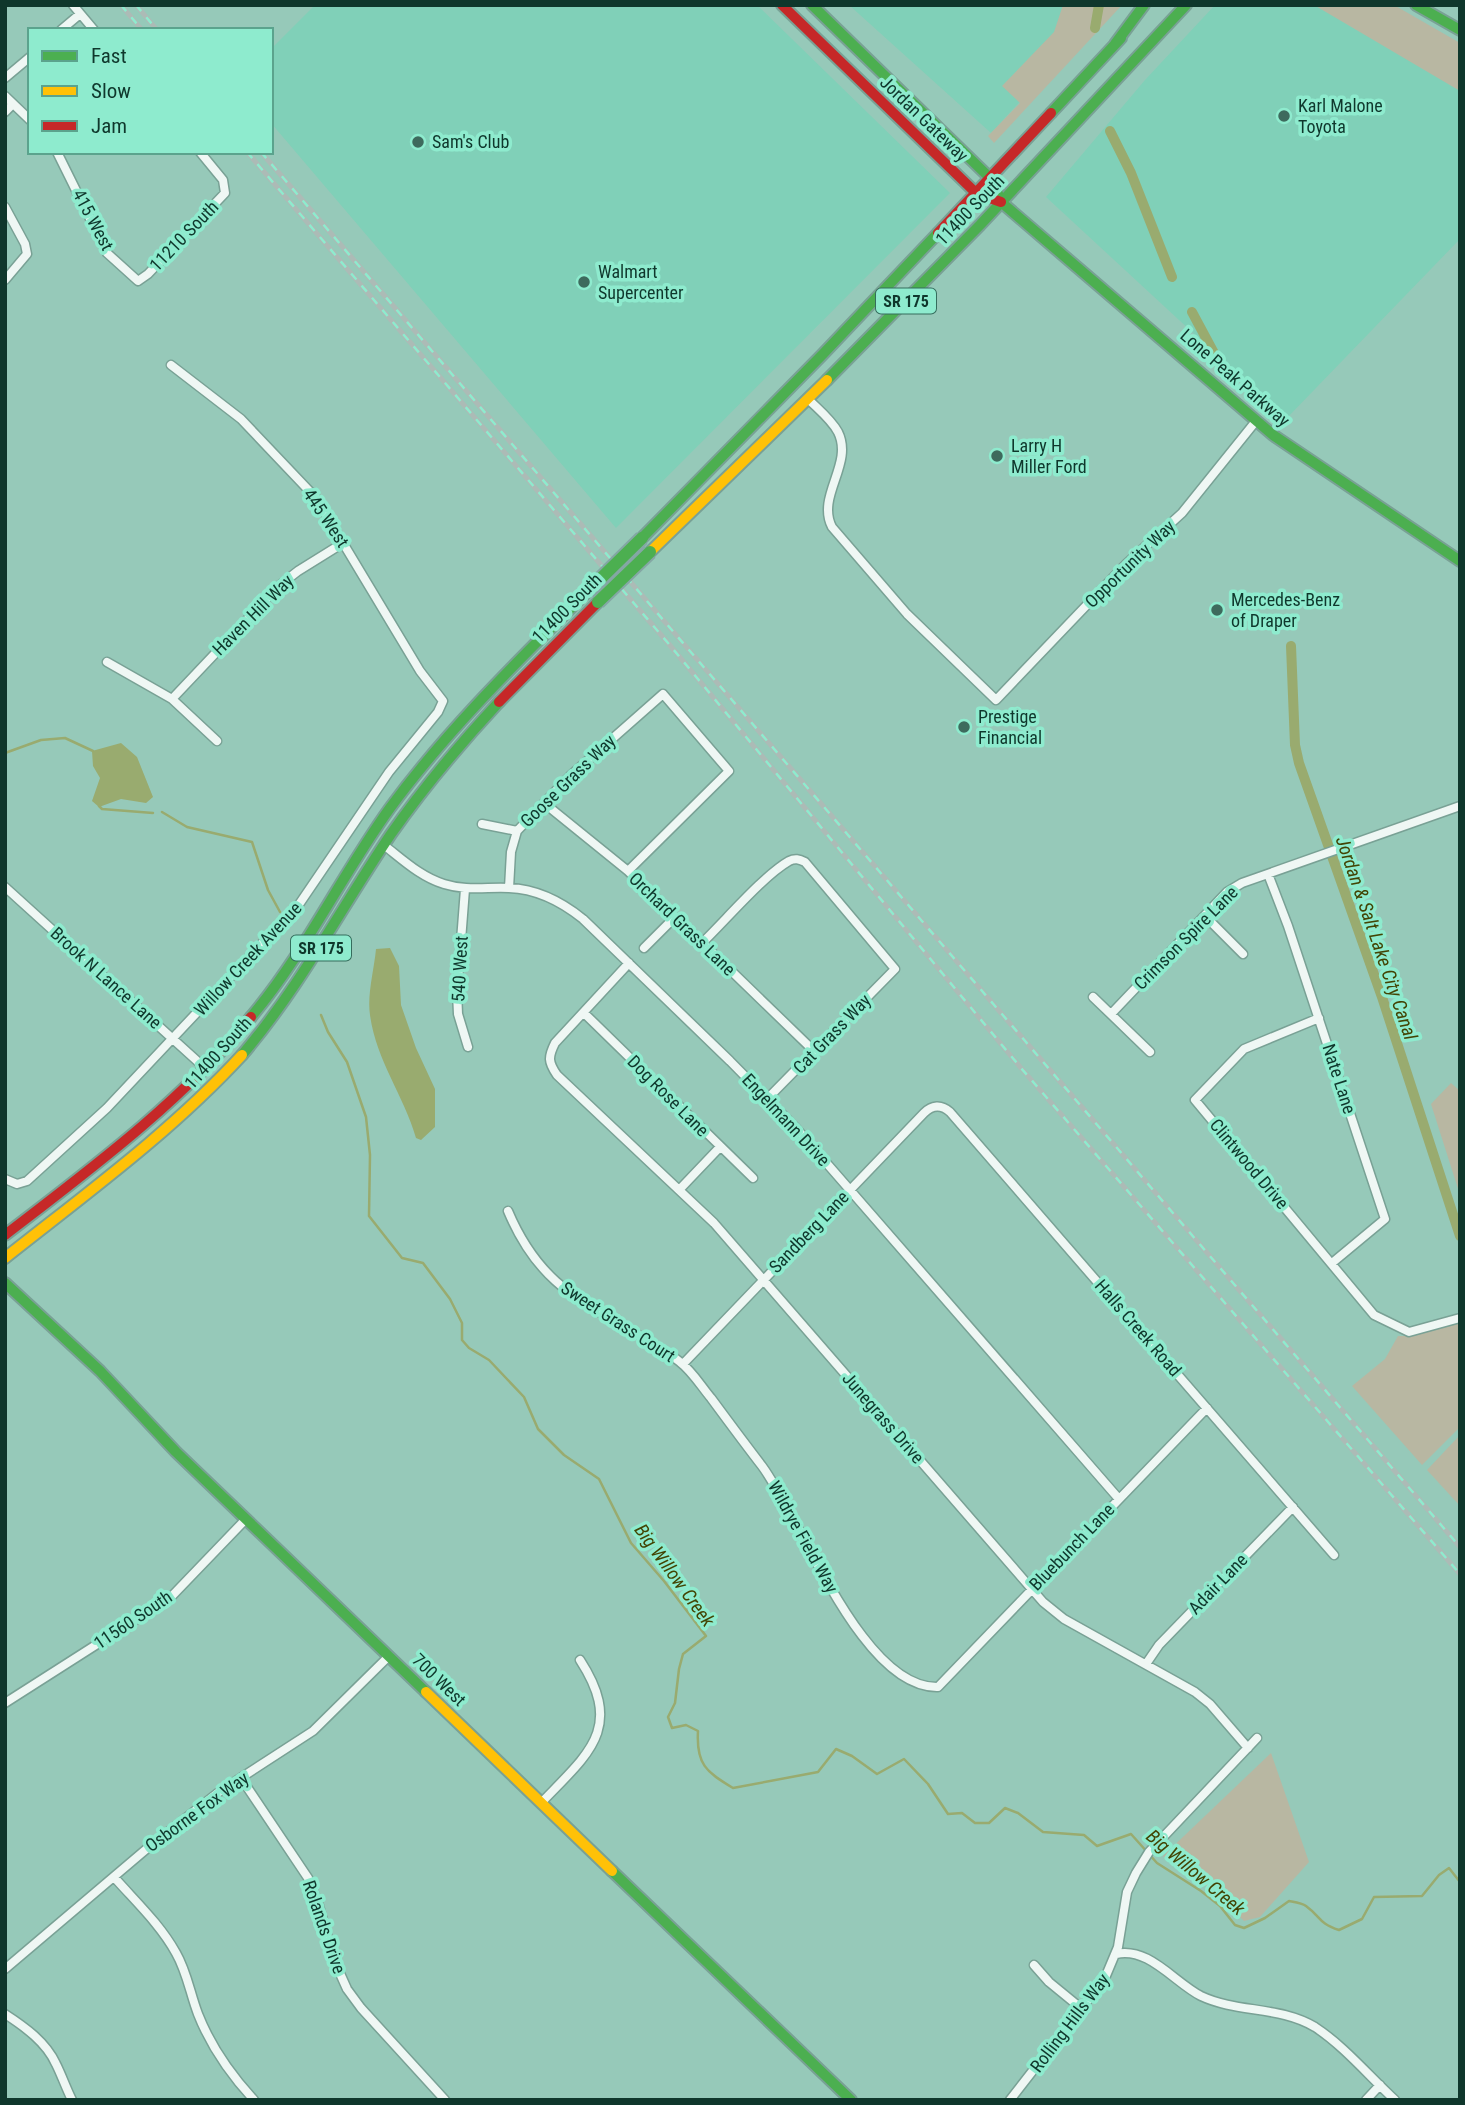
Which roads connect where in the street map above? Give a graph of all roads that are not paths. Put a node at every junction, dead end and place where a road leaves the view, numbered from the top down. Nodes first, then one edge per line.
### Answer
1 (73, 5) edge
2 (782, 5) edge
3 (812, 5) edge
4 (1144, 5) edge
5 (1151, 5) edge
6 (1186, 5) edge
7 (1416, 5) edge
8 (80, 14) junction
9 (63, 28) edge
10 (92, 28) edge
11 (1460, 30) edge
12 (1115, 44) junction
13 (28, 59) edge
14 (5, 78) edge
15 (5, 96) edge
16 (13, 104) junction
17 (5, 112) edge
18 (28, 118) edge
19 (58, 154) edge
20 (202, 154) edge
21 (990, 178) junction
22 (976, 193) junction
23 (1002, 202) junction
24 (5, 207) edge
25 (5, 280) edge
26 (138, 281) joint
27 (171, 365) dead end
28 (808, 399) junction
29 (1256, 421) junction
30 (343, 543) junction
31 (1460, 561) edge
32 (107, 662) dead end
33 (172, 699) junction
34 (443, 702) joint
35 (217, 741) dead end
36 (428, 758) junction
37 (544, 803) junction
38 (1460, 806) edge
39 (482, 824) dead end
40 (517, 831) junction
41 (385, 846) junction
42 (628, 871) junction
43 (1268, 874) junction
44 (5, 887) edge
45 (509, 888) junction
46 (465, 889) junction
47 (1205, 916) junction
48 (675, 917) junction
49 (702, 943) junction
50 (644, 948) dead end
51 (1243, 954) dead end
52 (629, 963) junction
53 (1093, 997) dead end
54 (584, 1013) junction
55 (1111, 1014) junction
56 (1319, 1018) junction
57 (173, 1038) junction
58 (468, 1047) dead end
59 (815, 1052) junction
60 (1150, 1052) dead end
61 (206, 1069) junction
62 (768, 1098) junction
63 (939, 1106) joint
64 (720, 1147) junction
65 (753, 1178) dead end
66 (5, 1179) edge
67 (850, 1190) junction
68 (679, 1191) junction
69 (508, 1211) dead end
70 (5, 1235) edge
71 (5, 1258) edge
72 (1332, 1263) junction
73 (763, 1280) junction
74 (5, 1283) edge
75 (1460, 1318) edge
76 (682, 1364) junction
77 (1207, 1408) junction
78 (1119, 1499) junction
79 (1293, 1507) junction
80 (246, 1519) junction
81 (1334, 1555) dead end
82 (1032, 1589) junction
83 (389, 1656) junction
84 (580, 1660) dead end
85 (1146, 1664) junction
86 (937, 1687) joint
87 (5, 1703) edge
88 (1257, 1738) dead end
89 (1248, 1748) junction
90 (241, 1778) junction
91 (542, 1802) junction
92 (114, 1877) junction
93 (1116, 1954) junction
94 (1034, 1965) dead end
95 (5, 1969) edge
96 (1082, 2009) junction
97 (5, 2014) edge
98 (1380, 2085) junction
99 (72, 2100) edge
100 (254, 2100) edge
101 (444, 2100) edge
102 (850, 2100) edge
103 (1010, 2100) edge
104 (1366, 2100) edge
105 (1395, 2100) edge

1 - 8 street
2 - 22 main road, Jordan Gateway
3 - 21 main road, Jordan Gateway
4 - 12 main road
5 - 12 main road, 11400 South / SR 175
6 - 23 main road, 11400 South / SR 175
7 - 11 main road
8 - 9 street
8 - 10 street
12 - 21 main road, 11400 South / SR 175
13 - 14 street
15 - 16 street
16 - 17 street
16 - 18 street
19 - 26 street, 415 West
20 - 26 street, 11210 South
21 - 22 main road, 11400 South / SR 175
21 - 23 main road, Jordan Gateway
22 - 23 main road, Jordan Gateway
22 - 36 main road, 11400 South / SR 175, bridge
23 - 28 main road, 11400 South / SR 175
23 - 29 main road, Lone Peak Parkway
24 - 25 street
27 - 30 street, 445 West
28 - 29 street, Opportunity Way
28 - 41 main road, 11400 South / SR 175, bridge
29 - 31 main road, Lone Peak Parkway
30 - 33 street, Haven Hill Way
30 - 34 street, 445 West
32 - 33 street
33 - 35 street
34 - 57 street, Willow Creek Avenue
36 - 41 main road
36 - 61 main road, 11400 South / SR 175
37 - 40 street, Goose Grass Way
37 - 42 street, Orchard Grass Lane
37 - 42 street, Goose Grass Way
38 - 43 street, Crimson Spire Lane
39 - 40 street
40 - 45 street, Goose Grass Way
41 - 46 street, Engelmann Drive
41 - 71 main road, 11400 South / SR 175
42 - 48 street, Orchard Grass Lane
43 - 47 street, Crimson Spire Lane
43 - 56 street, Nate Lane
44 - 57 street, Brook N Lance Lane
45 - 46 street, Engelmann Drive
45 - 52 street, Engelmann Drive
46 - 58 street, 540 West
47 - 51 street
47 - 55 street, Crimson Spire Lane
48 - 49 street, Orchard Grass Lane
48 - 50 street
49 - 59 street, Orchard Grass Lane
49 - 59 street, Cat Grass Way
52 - 54 street
52 - 62 street, Engelmann Drive
53 - 55 street
54 - 64 street, Dog Rose Lane
54 - 68 street, Junegrass Drive
55 - 60 street
56 - 72 street, Nate Lane
56 - 72 street, Clintwood Drive
57 - 61 street, Brook N Lance Lane
57 - 66 street, Willow Creek Avenue
59 - 62 street, Cat Grass Way
61 - 70 main road, 11400 South / SR 175
62 - 67 street, Engelmann Drive
63 - 67 street, Sandberg Lane
63 - 77 street, Halls Creek Road
64 - 65 street, Dog Rose Lane
64 - 68 street
67 - 73 street, Sandberg Lane
67 - 78 street, Engelmann Drive
68 - 73 street, Junegrass Drive
69 - 76 street, Sweet Grass Court
72 - 75 street, Clintwood Drive
73 - 76 street, Sandberg Lane
73 - 82 street, Junegrass Drive
74 - 80 main road, 700 West
76 - 86 street, Wildrye Field Way
77 - 78 street, Bluebunch Lane
77 - 79 street, Halls Creek Road
78 - 82 street, Bluebunch Lane
79 - 81 street, Halls Creek Road
79 - 85 street, Adair Lane
80 - 83 main road, 700 West
80 - 87 street, 11560 South
82 - 85 street, Junegrass Drive
82 - 86 street, Bluebunch Lane
83 - 90 street, Osborne Fox Way
83 - 91 main road, 700 West
84 - 91 street
85 - 89 street, Junegrass Drive
88 - 89 street, Rolling Hills Way
89 - 93 street, Rolling Hills Way
90 - 92 street, Osborne Fox Way
90 - 101 street, Rolands Drive
91 - 102 main road, 700 West
92 - 95 street, Osborne Fox Way
92 - 100 street
93 - 96 street, Rolling Hills Way
93 - 98 street
94 - 96 street
96 - 103 street, Rolling Hills Way
97 - 99 street
98 - 104 street
98 - 105 street

